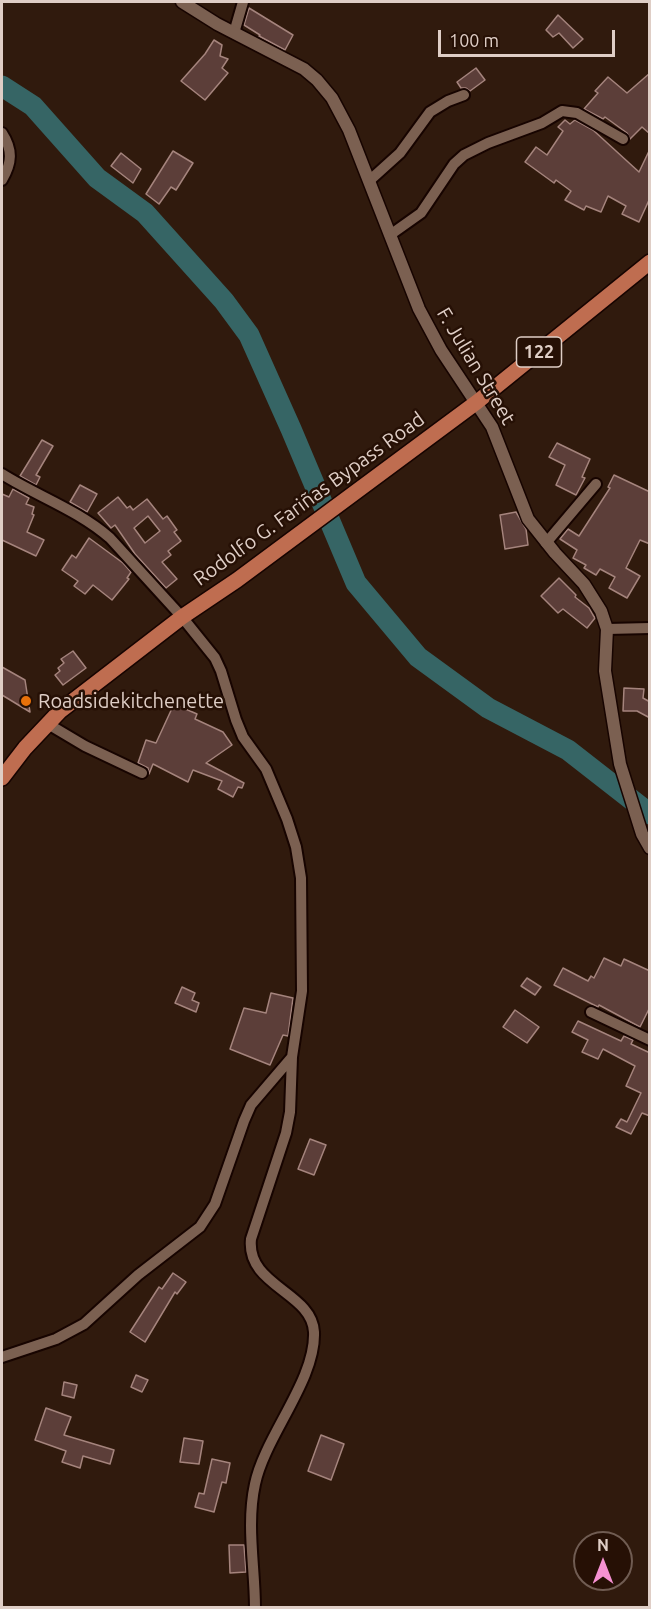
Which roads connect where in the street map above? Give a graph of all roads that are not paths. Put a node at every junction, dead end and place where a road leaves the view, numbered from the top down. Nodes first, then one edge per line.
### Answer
1 (182, 2) edge
2 (243, 2) edge
3 (234, 33) junction
4 (464, 95) dead end
5 (2, 133) edge
6 (623, 139) dead end
7 (2, 180) edge
8 (369, 181) junction
9 (390, 235) junction
10 (650, 262) edge
11 (477, 402) junction
12 (2, 474) edge
13 (596, 484) dead end
14 (546, 543) junction
15 (182, 617) junction
16 (650, 628) edge
17 (607, 629) junction
18 (48, 724) junction
19 (142, 773) dead end
20 (2, 778) edge
21 (650, 848) edge
22 (591, 1012) dead end
23 (650, 1040) edge
24 (292, 1057) junction
25 (2, 1357) edge
26 (255, 1608) edge

1 - 3 street, F. Julian Street
2 - 3 street
3 - 8 street, F. Julian Street
4 - 8 street
5 - 7 street
6 - 9 street
8 - 9 street, F. Julian Street
9 - 11 street, F. Julian Street
10 - 11 main road, Rodolfo G. Fariñas Bypass Road / 122
11 - 14 street, F. Julian Street
11 - 15 main road, Rodolfo G. Fariñas Bypass Road / 122
12 - 15 street
13 - 14 street
14 - 17 street, F. Julian Street
15 - 18 main road, Rodolfo G. Fariñas Bypass Road / 122
15 - 24 street
16 - 17 street
17 - 21 street, F. Julian Street
18 - 19 street
18 - 20 main road, Rodolfo G. Fariñas Bypass Road / 122
22 - 23 street
24 - 25 street
24 - 26 street

